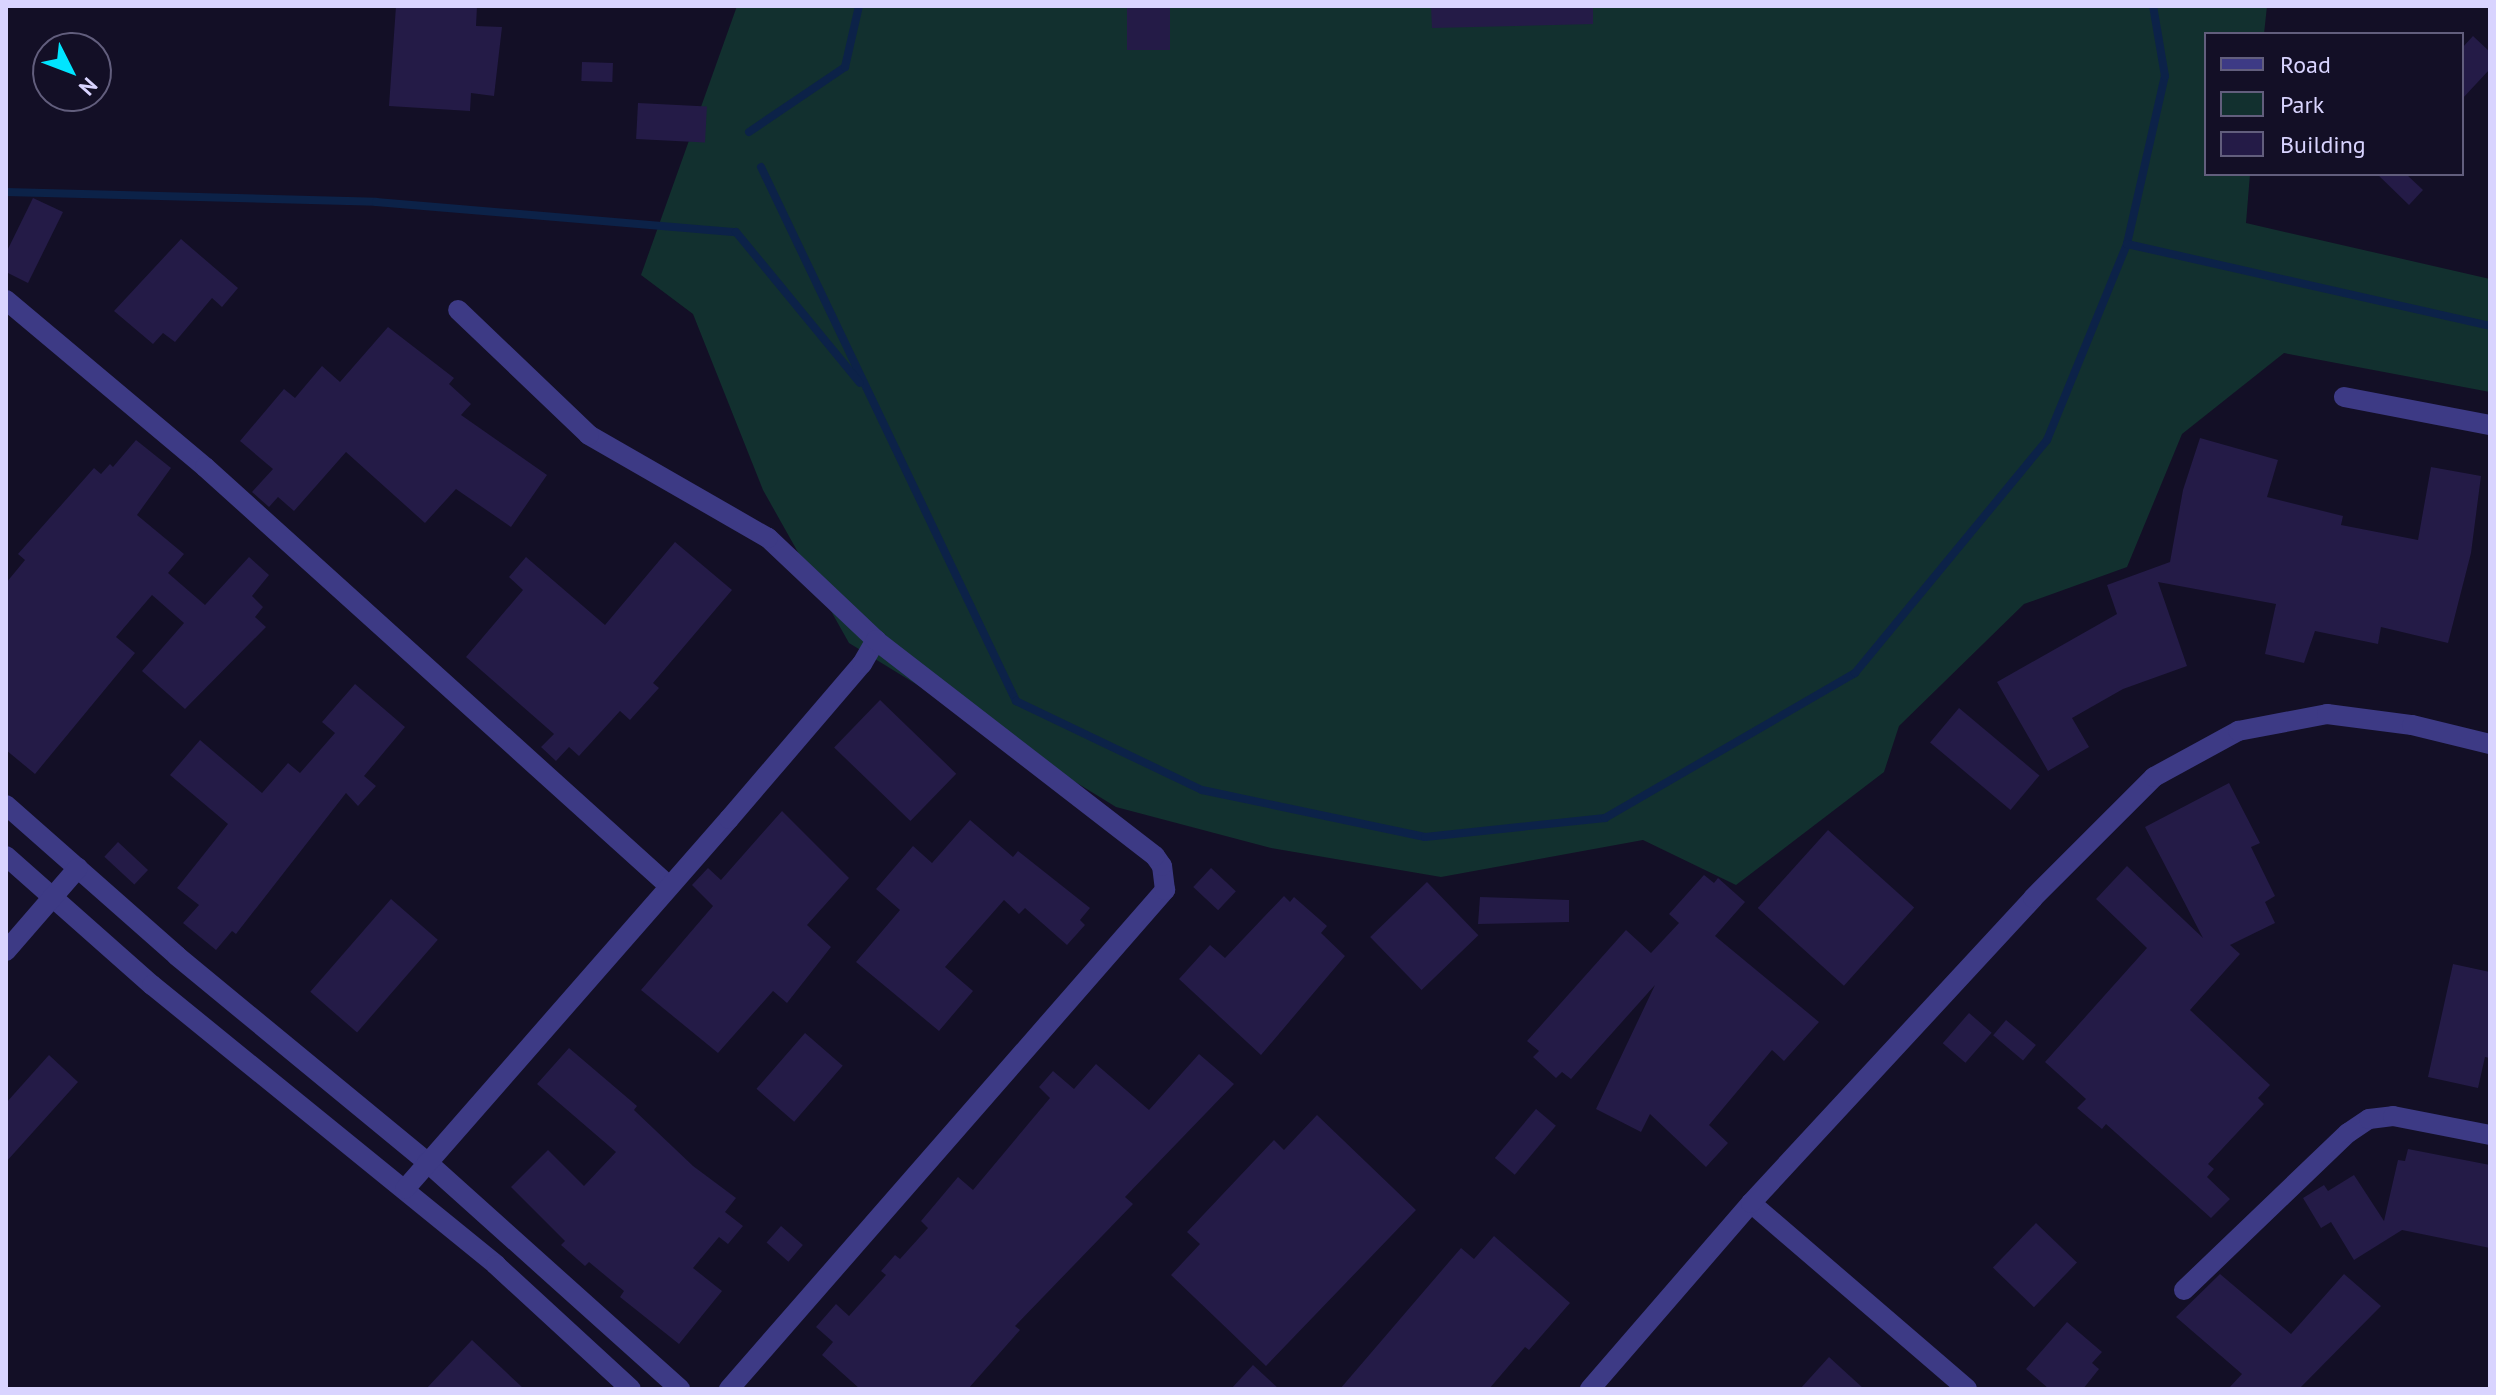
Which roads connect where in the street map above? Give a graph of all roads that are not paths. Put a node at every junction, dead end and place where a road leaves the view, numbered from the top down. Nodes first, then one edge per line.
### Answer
1 (6, 300) edge
2 (458, 310) dead end
3 (2344, 397) dead end
4 (2490, 425) edge
5 (876, 640) junction
6 (2490, 744) edge
7 (6, 805) edge
8 (6, 856) edge
9 (78, 868) junction
10 (668, 885) junction
11 (53, 896) junction
12 (6, 951) edge
13 (2490, 1135) edge
14 (427, 1162) junction
15 (405, 1189) junction
16 (1751, 1203) junction
17 (2184, 1290) dead end
18 (631, 1389) edge
19 (680, 1389) edge
20 (729, 1389) edge
21 (1590, 1389) edge
22 (1967, 1389) edge

1 - 10 street
2 - 5 street
3 - 4 street
5 - 10 street
5 - 20 street
6 - 16 street
7 - 9 street
8 - 11 street
9 - 11 street
9 - 14 street
10 - 14 street
11 - 12 street
11 - 15 street
13 - 17 street
14 - 15 street
14 - 19 street
15 - 18 street
16 - 21 street
16 - 22 street

